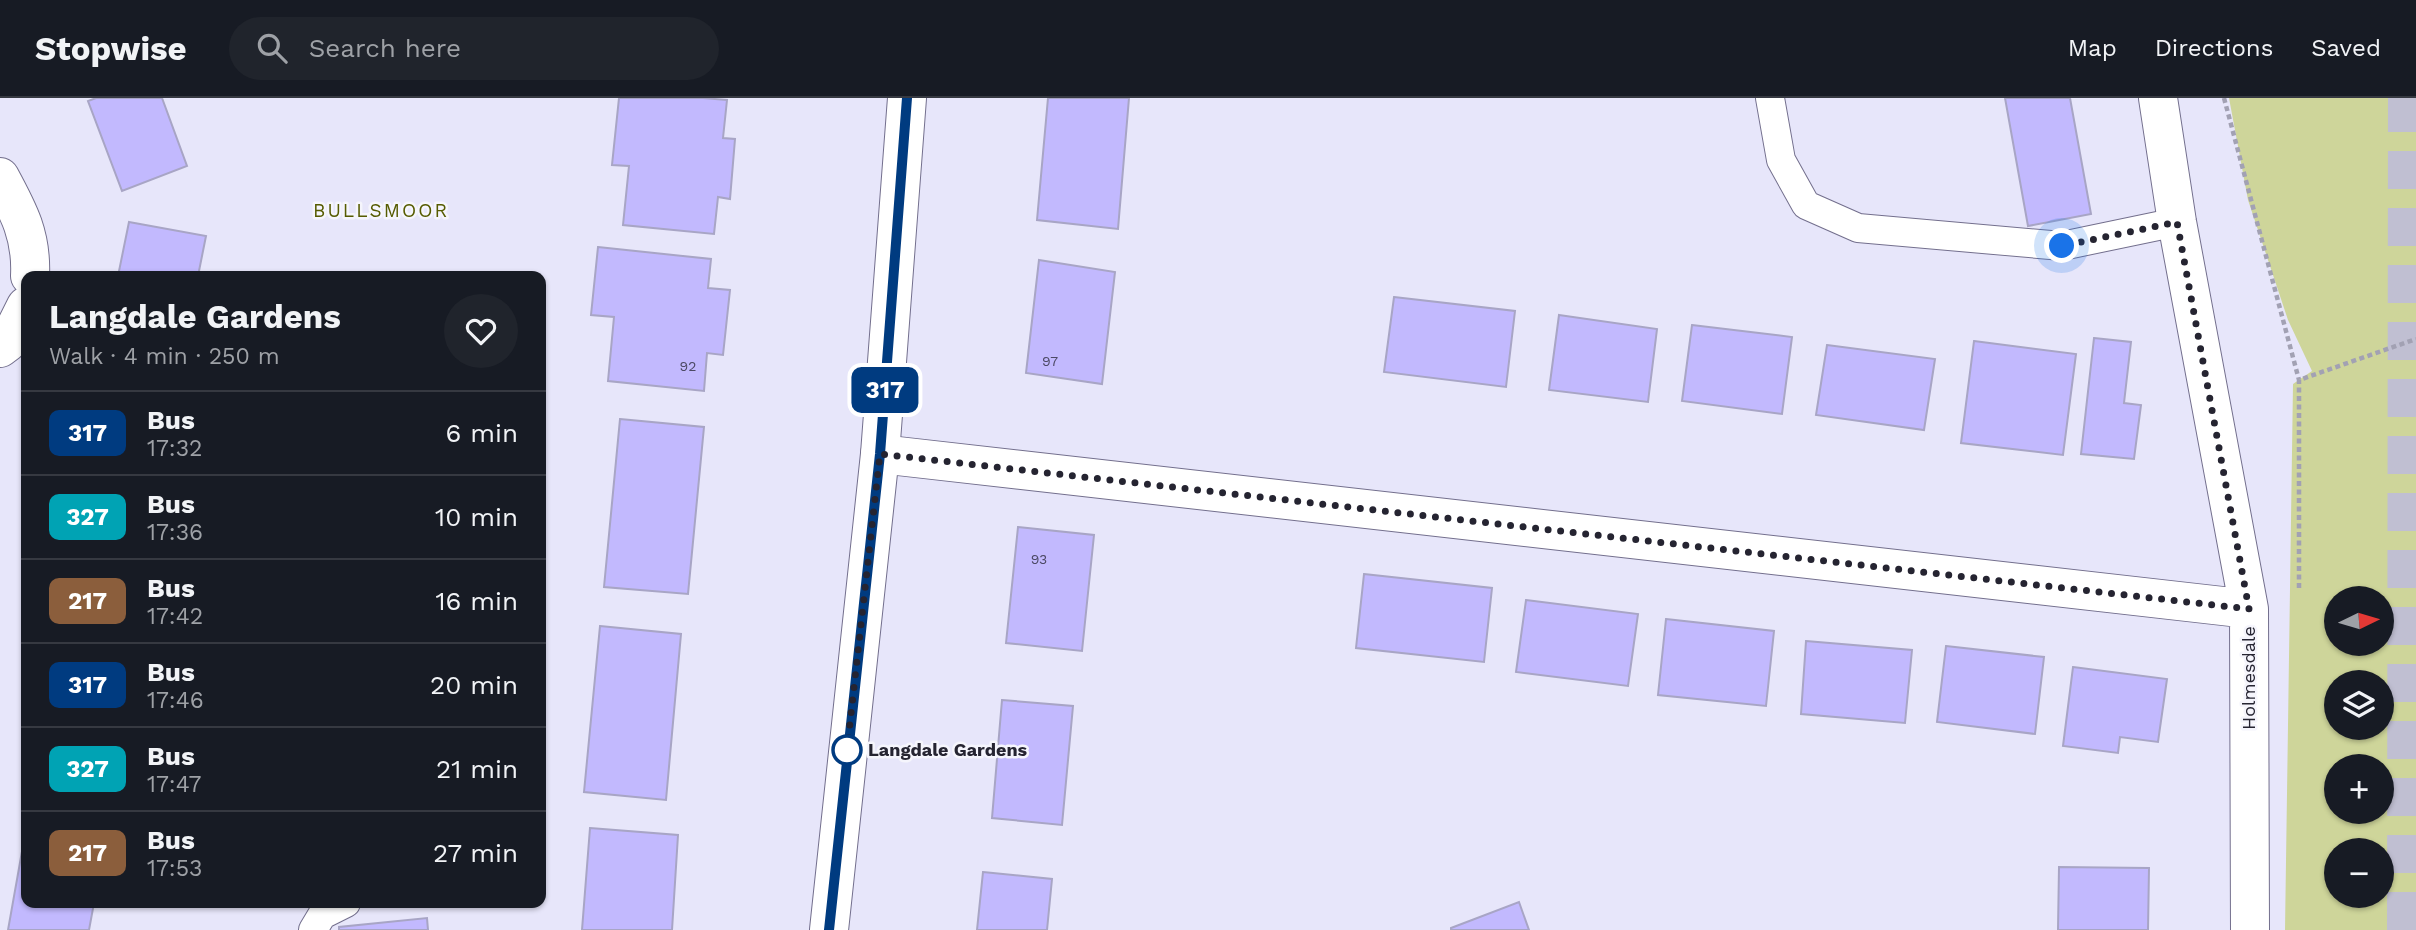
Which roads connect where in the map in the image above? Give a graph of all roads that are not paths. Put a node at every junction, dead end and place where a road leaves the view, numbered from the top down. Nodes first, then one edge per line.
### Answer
1 (907, 98) edge
2 (1770, 98) edge
3 (2158, 98) edge
4 (0, 177) edge
5 (2177, 222) junction
6 (30, 271) edge
7 (21, 316) edge
8 (0, 348) edge
9 (880, 454) junction
10 (2249, 609) junction
11 (336, 908) edge
12 (313, 930) edge
13 (829, 930) edge
14 (2250, 930) edge

1 - 9 street
2 - 5 lane
3 - 5 street, Holmesdale
4 - 6 street
5 - 10 street, Holmesdale
7 - 8 street
9 - 10 street
9 - 13 street
10 - 14 street, Holmesdale
11 - 12 lane

